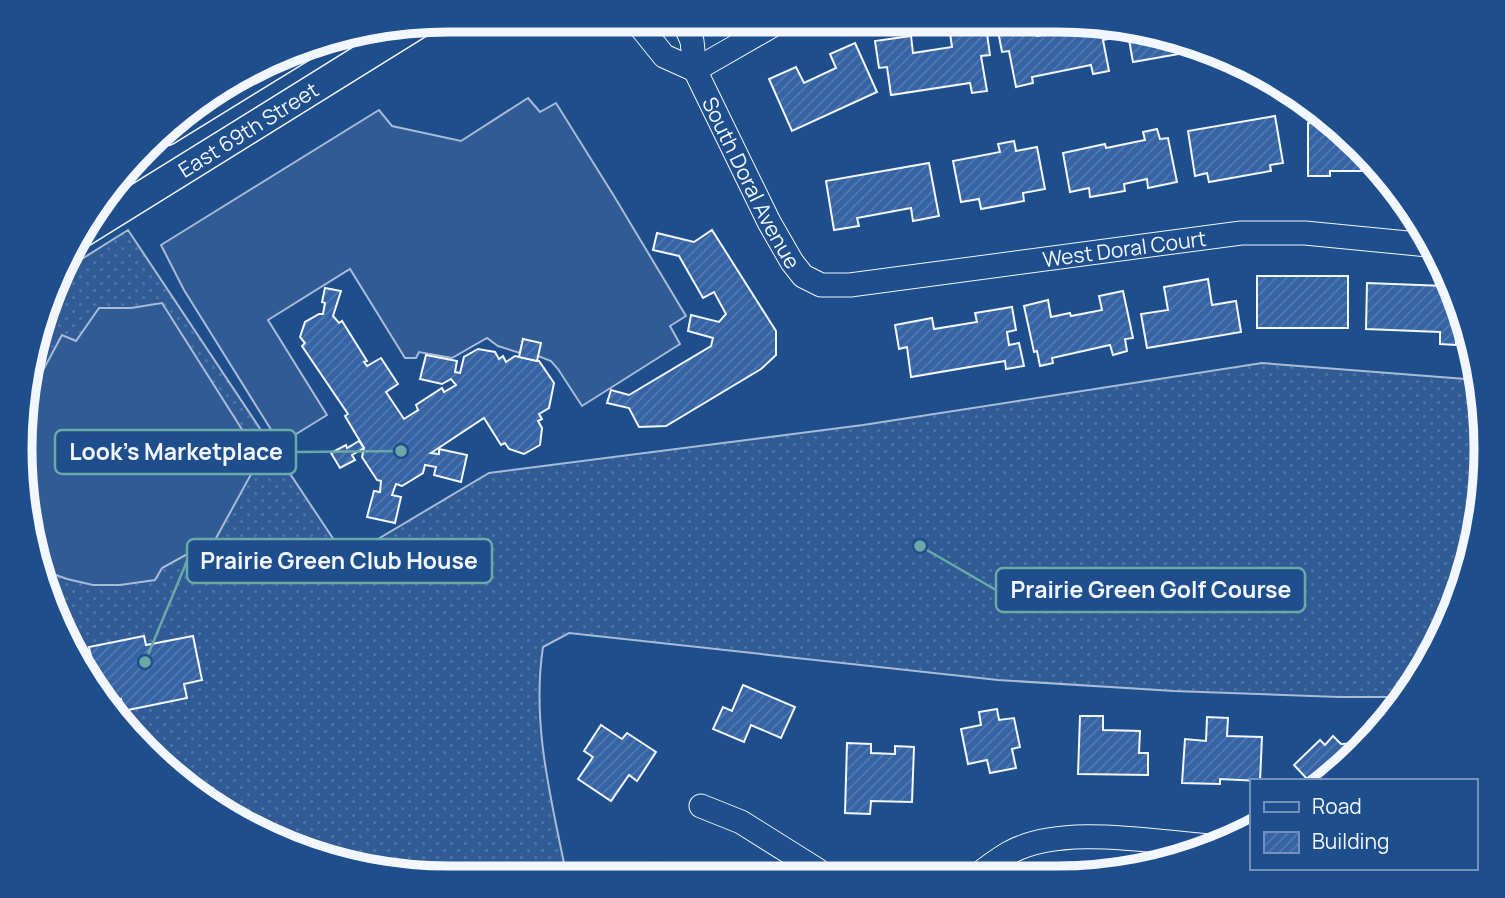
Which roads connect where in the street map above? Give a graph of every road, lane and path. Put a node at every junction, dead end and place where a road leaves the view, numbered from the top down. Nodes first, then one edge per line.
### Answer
1 (645, 32) edge
2 (688, 32) edge
3 (761, 32) edge
4 (401, 34) edge
5 (695, 70) junction
6 (98, 223) edge
7 (1420, 244) edge
8 (821, 285) joint
9 (701, 806) dead end
10 (1189, 844) edge
11 (811, 866) edge
12 (991, 866) edge

1 - 5 street
2 - 5 street, South Doral Avenue
3 - 5 street
4 - 6 main road, East 69th Street
5 - 8 street, South Doral Avenue
7 - 8 street, West Doral Court
9 - 11 street
10 - 12 street

